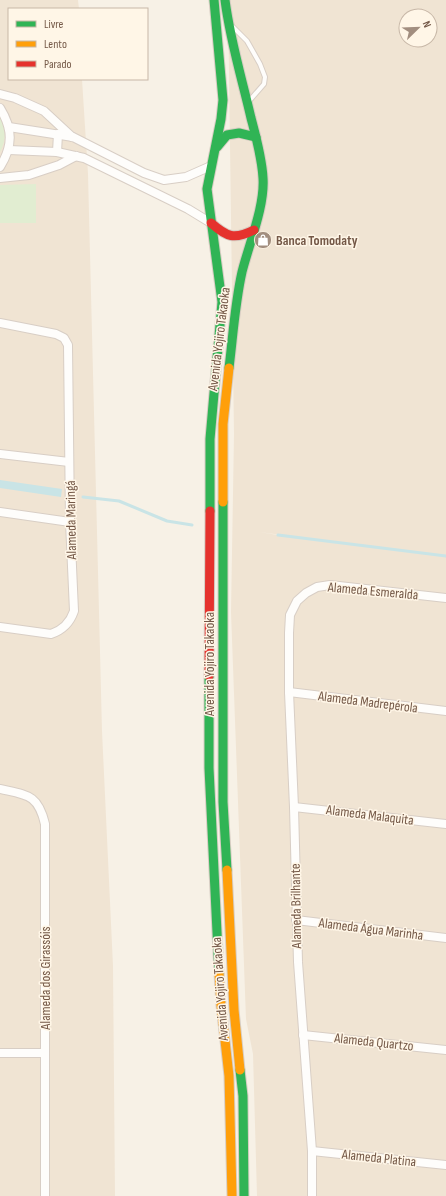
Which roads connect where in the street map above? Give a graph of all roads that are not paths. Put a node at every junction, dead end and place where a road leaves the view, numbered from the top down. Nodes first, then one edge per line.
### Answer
1 (214, 0) edge
2 (225, 0) edge
3 (228, 23) junction
4 (0, 94) edge
5 (247, 104) junction
6 (0, 108) edge
7 (9, 127) junction
8 (58, 134) junction
9 (256, 136) junction
10 (73, 137) junction
11 (216, 148) junction
12 (9, 150) junction
13 (57, 152) junction
14 (76, 156) junction
15 (211, 166) junction
16 (0, 167) edge
17 (0, 178) edge
18 (211, 222) junction
19 (254, 230) junction
20 (0, 323) edge
21 (0, 454) edge
22 (69, 462) junction
23 (0, 512) edge
24 (70, 522) junction
25 (446, 598) edge
26 (290, 615) joint
27 (0, 627) edge
28 (289, 692) junction
29 (446, 711) edge
30 (0, 789) edge
31 (294, 806) junction
32 (446, 824) edge
33 (296, 920) junction
34 (446, 938) edge
35 (303, 1035) junction
36 (446, 1050) edge
37 (0, 1053) edge
38 (45, 1053) junction
39 (312, 1151) junction
40 (446, 1165) edge
41 (45, 1196) edge
42 (232, 1196) edge
43 (244, 1196) edge
44 (312, 1196) edge

1 - 11 main road, Avenida Yojiro Takaoka
2 - 3 main road, Avenida Yojiro Takaoka
3 - 5 main road, Avenida Yojiro Takaoka
3 - 5 lane
4 - 10 street
5 - 9 main road, Avenida Yojiro Takaoka
6 - 7 street
7 - 8 street
7 - 12 street
8 - 10 street
8 - 13 street
9 - 11 main road
9 - 19 main road, Avenida Yojiro Takaoka
10 - 15 street
11 - 15 main road, Avenida Yojiro Takaoka
12 - 13 street
12 - 16 street
13 - 14 street
14 - 17 street
14 - 18 street
15 - 18 main road, Avenida Yojiro Takaoka
18 - 19 main road
18 - 42 main road, Avenida Yojiro Takaoka
19 - 43 main road, Avenida Yojiro Takaoka
20 - 22 street, Alameda Maringá
21 - 22 street
22 - 24 street, Alameda Maringá
23 - 24 street
24 - 27 street, Alameda Maringá
25 - 26 street, Alameda Esmeralda
26 - 28 street, Alameda Brilhante
28 - 29 street, Alameda Madrepérola
28 - 31 street, Alameda Brilhante
30 - 38 street, Alameda dos Girassóis
31 - 32 street, Alameda Malaquita
31 - 33 street, Alameda Brilhante
33 - 34 street, Alameda Água Marinha
33 - 35 street, Alameda Brilhante
35 - 36 street, Alameda Quartzo
35 - 39 street, Alameda Brilhante
37 - 38 street
38 - 41 street, Alameda dos Girassóis
39 - 40 street, Alameda Platina
39 - 44 street, Alameda Brilhante

